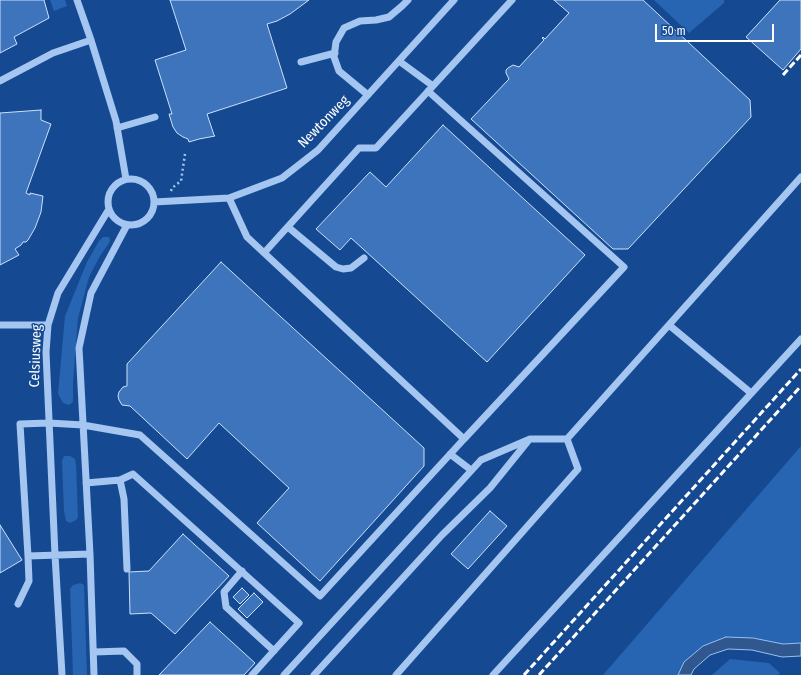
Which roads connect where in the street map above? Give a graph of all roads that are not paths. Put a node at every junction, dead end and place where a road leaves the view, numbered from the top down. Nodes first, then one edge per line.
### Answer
1 (77, 0) edge
2 (408, 0) edge
3 (454, 0) edge
4 (512, 0) edge
5 (91, 40) junction
6 (335, 52) junction
7 (399, 61) junction
8 (301, 62) dead end
9 (0, 81) edge
10 (431, 89) junction
11 (368, 95) junction
12 (155, 117) dead end
13 (117, 128) junction
14 (801, 177) edge
15 (126, 180) junction
16 (229, 198) junction
17 (154, 202) junction
18 (109, 209) junction
19 (127, 224) junction
20 (288, 226) junction
21 (264, 253) junction
22 (364, 258) dead end
23 (0, 324) edge
24 (48, 325) junction
25 (669, 325) junction
26 (801, 339) edge
27 (751, 394) junction
28 (49, 423) junction
29 (83, 425) junction
30 (464, 438) junction
31 (530, 439) junction
32 (567, 439) junction
33 (450, 454) junction
34 (471, 470) junction
35 (120, 480) junction
36 (86, 483) junction
37 (90, 554) junction
38 (55, 555) junction
39 (28, 556) junction
40 (127, 569) dead end
41 (242, 571) junction
42 (18, 604) dead end
43 (274, 651) junction
44 (94, 652) junction
45 (62, 675) edge
46 (94, 675) edge
47 (137, 675) edge
48 (252, 675) edge
49 (284, 675) edge
50 (314, 675) edge
51 (396, 675) edge
52 (494, 675) edge

1 - 5 street
2 - 6 street
3 - 7 street, Newtonweg
4 - 10 street
5 - 9 street
5 - 13 street
6 - 8 street
6 - 11 street
7 - 10 street
7 - 11 street, Newtonweg
10 - 20 street
10 - 30 street
11 - 16 street, Newtonweg
12 - 13 street
13 - 15 street
14 - 25 street
15 - 17 street
15 - 18 street
16 - 17 street, Newtonweg
16 - 21 street
17 - 19 street
18 - 19 street
18 - 24 street, Celsiusweg
19 - 29 street
20 - 21 street
20 - 22 street
21 - 30 street
23 - 24 street
24 - 28 street, Celsiusweg
25 - 27 street
25 - 32 street
26 - 27 street
27 - 52 street
28 - 29 street
28 - 38 street, Celsiusweg
28 - 39 street
29 - 33 street
29 - 36 street
30 - 33 street
31 - 32 street
31 - 34 street
31 - 50 street
32 - 51 street
33 - 34 street
34 - 49 street
35 - 36 street
35 - 40 street
35 - 41 street
36 - 37 street
37 - 38 street
37 - 44 street
38 - 39 street
38 - 45 street, Celsiusweg
39 - 42 street
41 - 43 street
41 - 43 street
43 - 48 street
44 - 46 street
44 - 47 street

